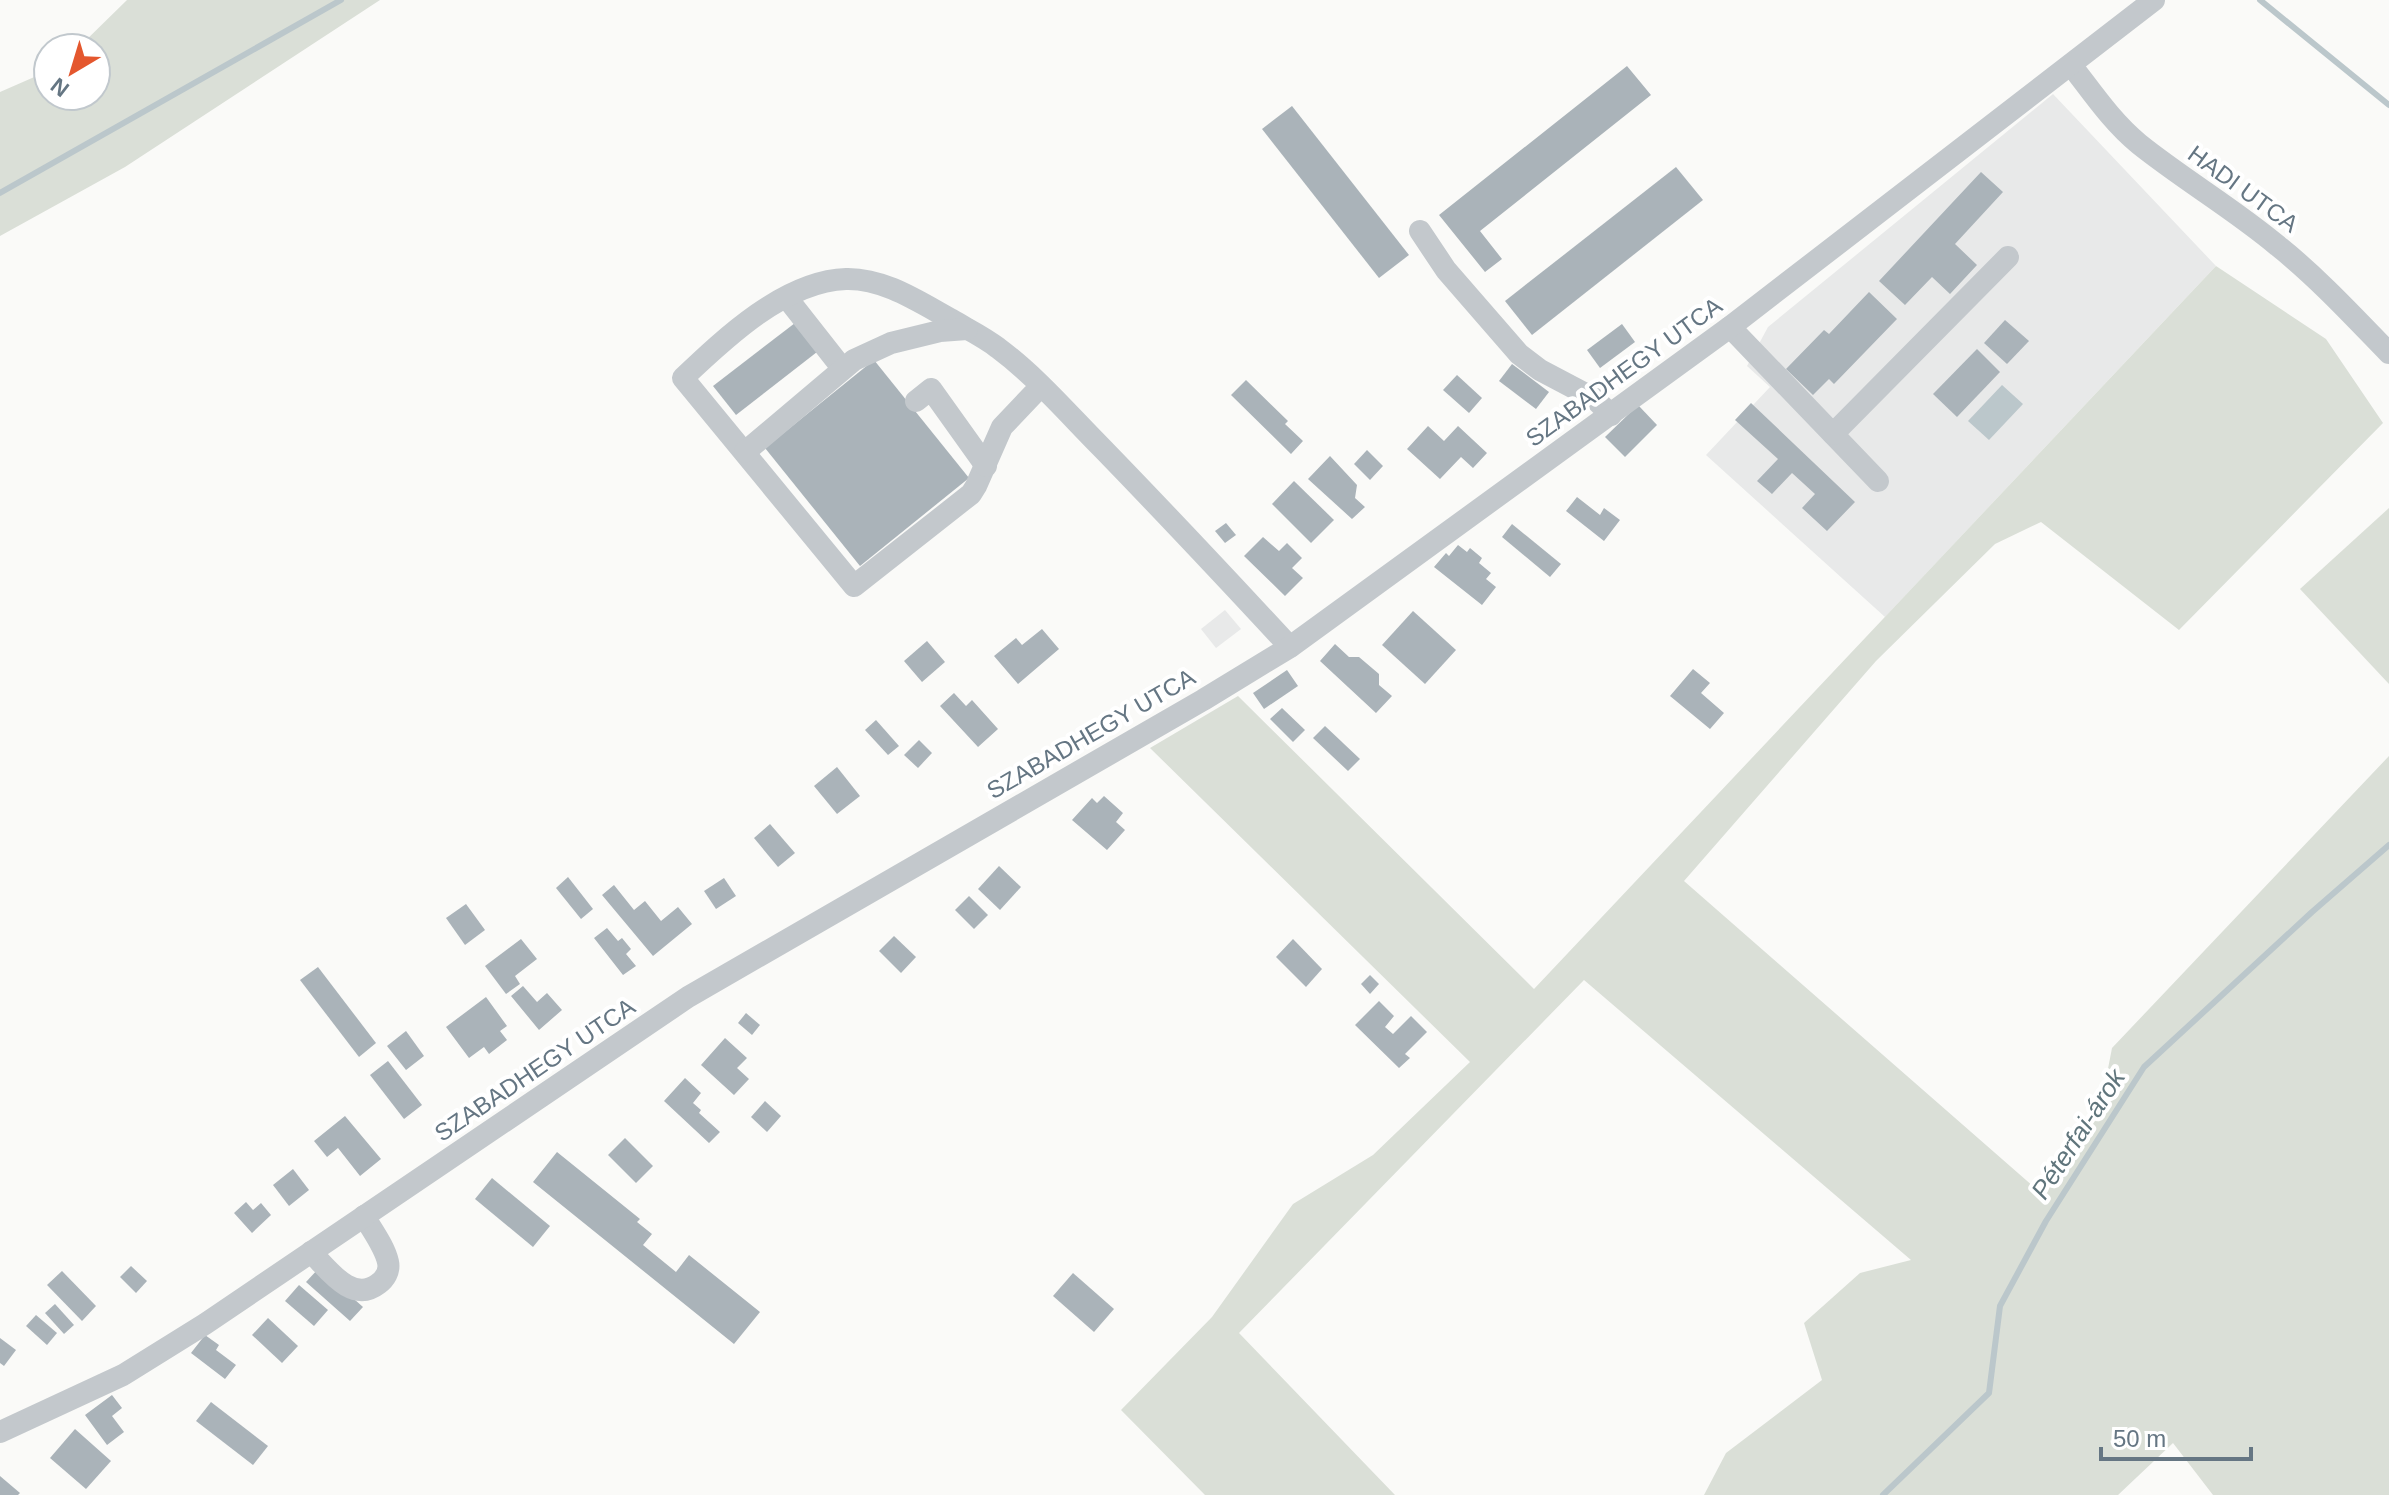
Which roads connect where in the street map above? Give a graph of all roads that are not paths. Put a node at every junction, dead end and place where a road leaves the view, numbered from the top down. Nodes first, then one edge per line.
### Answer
1 (2154, 0) edge
2 (2071, 65) junction
3 (1420, 231) dead end
4 (2008, 257) dead end
5 (787, 298) junction
6 (1730, 327) junction
7 (967, 329) junction
8 (2389, 353) edge
9 (842, 368) junction
10 (1041, 386) junction
11 (916, 401) dead end
12 (1611, 415) junction
13 (1833, 434) junction
14 (745, 452) junction
15 (986, 466) junction
16 (1878, 481) dead end
17 (1290, 647) junction
18 (364, 1216) junction
19 (311, 1252) junction
20 (0, 1432) edge

1 - 2 street, SZABADHEGY UTCA
2 - 6 street, SZABADHEGY UTCA
2 - 8 street, HADI UTCA
3 - 12 street
4 - 13 street
5 - 7 street
5 - 9 street
5 - 14 street
6 - 12 street, SZABADHEGY UTCA
6 - 13 street
7 - 9 street
7 - 10 street
9 - 14 street
10 - 15 street
10 - 17 street
11 - 15 street
12 - 17 street, SZABADHEGY UTCA
13 - 16 street
14 - 15 street
17 - 18 street, SZABADHEGY UTCA
18 - 19 street, SZABADHEGY UTCA
18 - 19 street
19 - 20 street, SZABADHEGY UTCA

